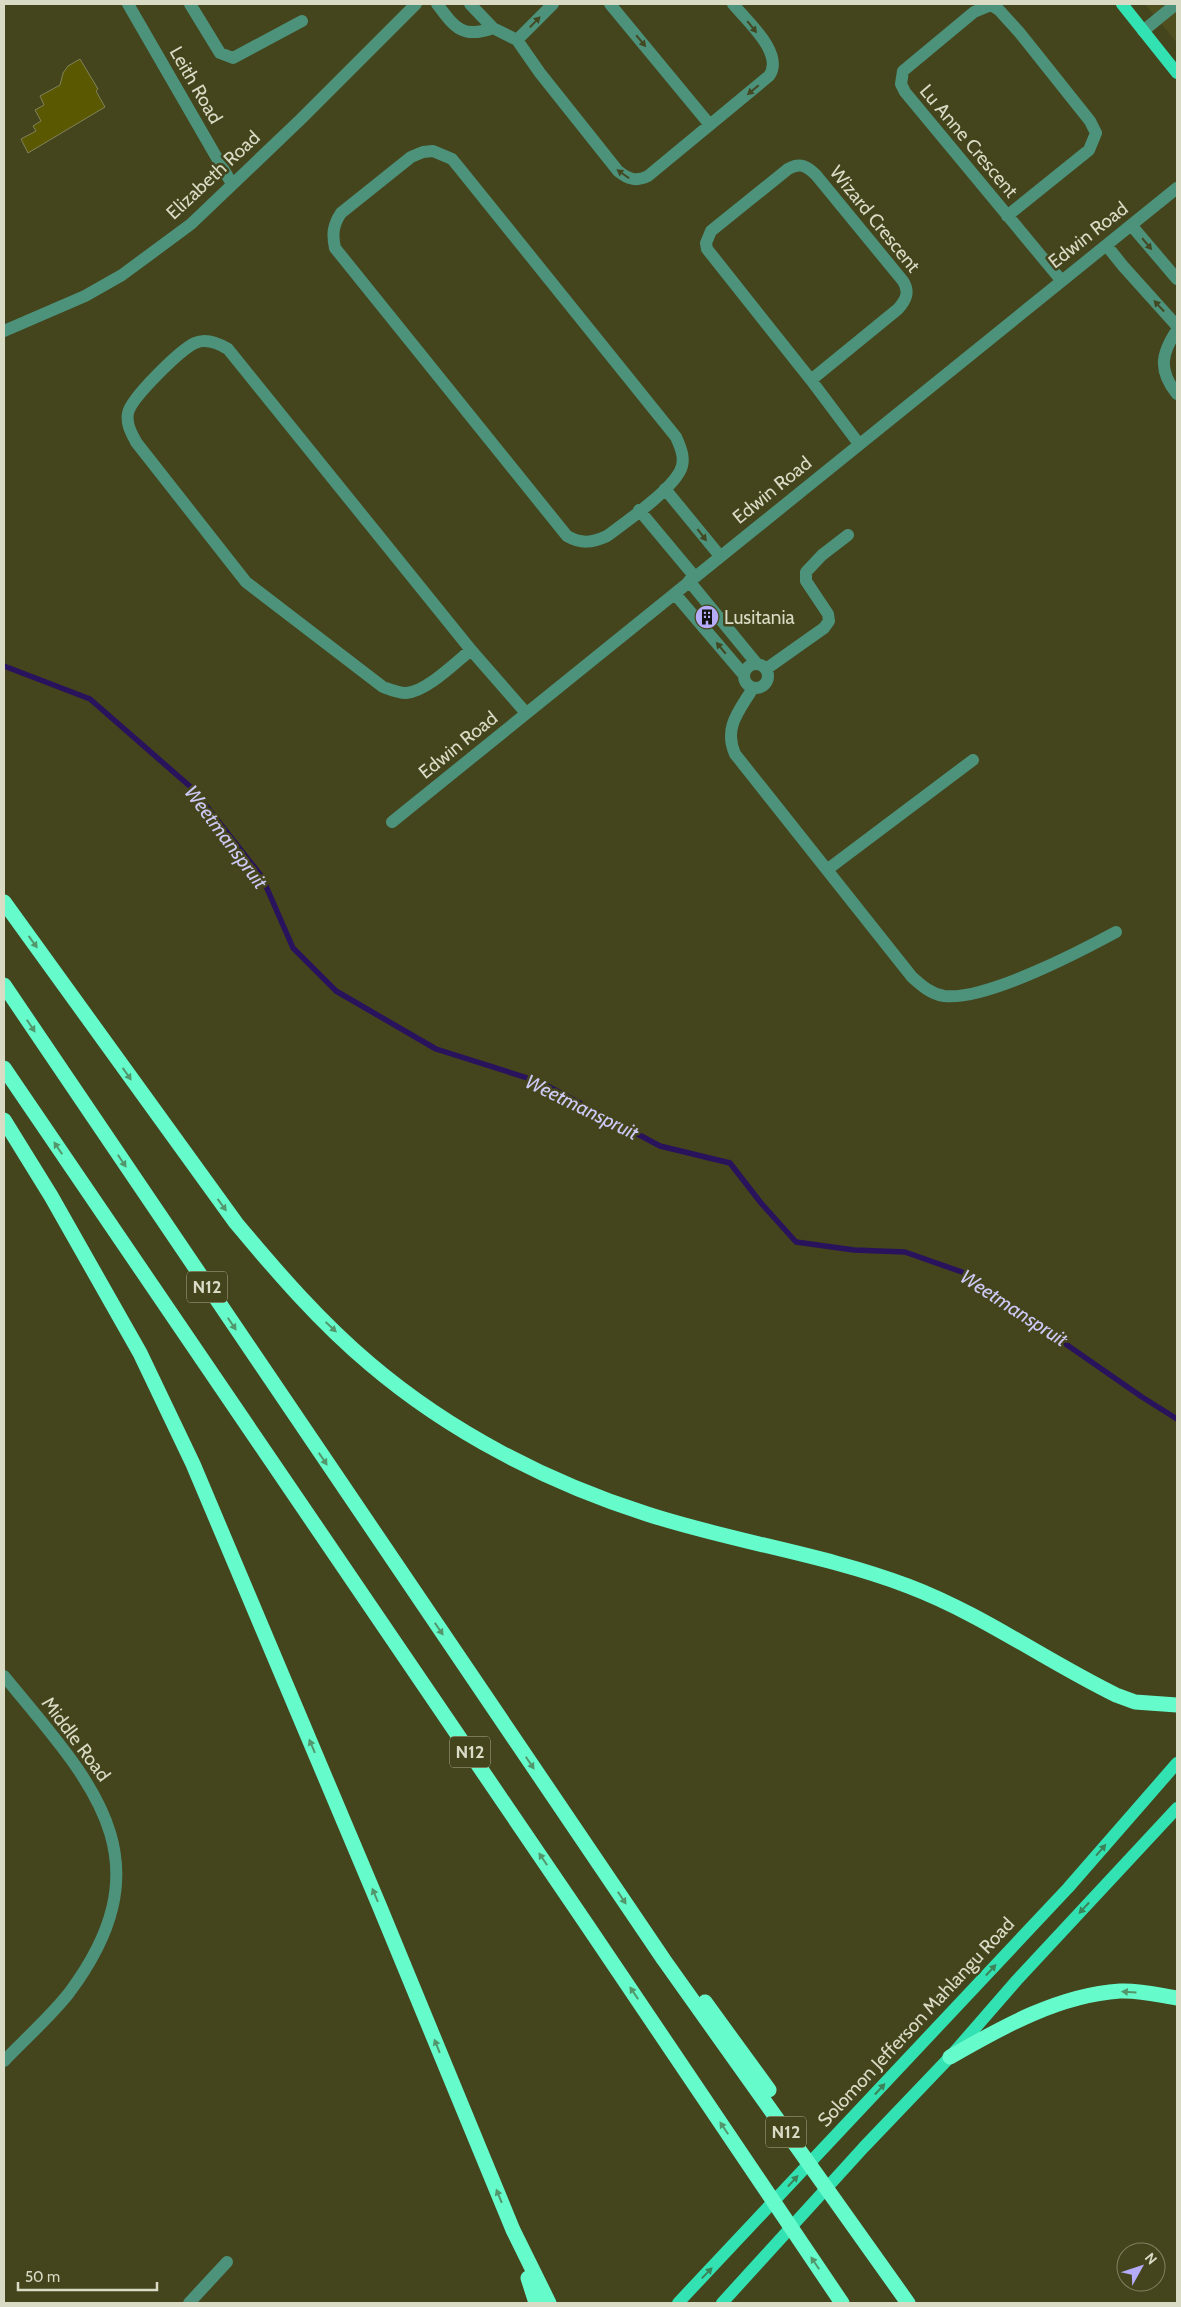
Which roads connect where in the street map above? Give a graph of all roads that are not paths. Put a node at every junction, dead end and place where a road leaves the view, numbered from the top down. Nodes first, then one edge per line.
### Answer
1 (128, 4) edge
2 (190, 4) edge
3 (416, 4) edge
4 (437, 4) edge
5 (470, 4) edge
6 (553, 4) edge
7 (610, 4) edge
8 (733, 4) edge
9 (1122, 4) edge
10 (1176, 4) edge
11 (302, 21) dead end
12 (494, 28) junction
13 (1143, 31) junction
14 (517, 40) junction
15 (1177, 73) edge
16 (710, 125) junction
17 (232, 184) junction
18 (1177, 188) edge
19 (1007, 216) junction
20 (1131, 225) junction
21 (1107, 246) junction
22 (1177, 279) edge
23 (1061, 280) junction
24 (1177, 326) edge
25 (1177, 330) edge
26 (4, 331) edge
27 (812, 380) junction
28 (1177, 394) edge
29 (859, 444) junction
30 (665, 489) junction
31 (639, 510) junction
32 (848, 535) dead end
33 (720, 556) junction
34 (692, 579) junction
35 (675, 594) junction
36 (471, 650) junction
37 (761, 666) junction
38 (744, 675) junction
39 (753, 688) junction
40 (526, 713) junction
41 (973, 760) dead end
42 (392, 822) dead end
43 (828, 869) junction
44 (4, 902) edge
45 (1116, 932) dead end
46 (4, 986) edge
47 (4, 1068) edge
48 (4, 1120) edge
49 (4, 1676) edge
50 (1177, 1705) edge
51 (1177, 1763) edge
52 (1177, 1808) edge
53 (664, 1960) junction
54 (1177, 1998) edge
55 (950, 2057) junction
56 (4, 2061) edge
57 (513, 2230) junction
58 (227, 2262) dead end
59 (189, 2303) edge
60 (536, 2303) edge
61 (549, 2303) edge
62 (678, 2303) edge
63 (722, 2303) edge
64 (842, 2303) edge
65 (908, 2303) edge
66 (920, 2303) edge

1 - 17 street, Leith Road
2 - 11 street
3 - 17 street, Elizabeth Road
4 - 12 street
5 - 12 street
14 -> 6 street
7 -> 16 street
8 -> 16 street
9 - 13 main road
10 - 13 street
12 - 14 street
13 - 15 main road
16 -> 14 street
17 - 26 street, Elizabeth Road
18 - 20 street, Edwin Road
19 - 19 street, Lu Anne Crescent
19 - 23 street, Lu Anne Crescent
20 - 21 street, Edwin Road
20 -> 22 street
21 - 23 street, Edwin Road
24 -> 21 street
23 - 29 street, Edwin Road
25 - 28 street
27 - 27 street, Wizard Crescent
27 - 29 street, Wizard Crescent
29 - 33 street, Edwin Road
30 - 31 street
30 - 31 street
30 -> 33 street
31 - 34 street
32 - 37 street
33 - 34 street, Edwin Road
34 - 35 street, Edwin Road
34 - 37 street
38 -> 35 street
35 - 40 street, Edwin Road
36 - 36 street
36 - 40 street
37 - 38 street
37 - 39 street
38 - 39 street
39 - 43 street
40 - 42 street, Edwin Road
41 - 43 street
43 - 45 street
44 -> 50 highway
46 -> 53 highway, N12
64 -> 47 highway, N12
57 -> 48 highway
49 - 56 street, Middle Road
62 -> 51 main road, Solomon Jefferson Mahlangu Road
52 -> 55 main road
53 - 65 highway, N12
53 - 66 highway
54 -> 55 highway
55 - 63 main road
57 - 60 highway
57 - 61 highway
58 - 59 street

